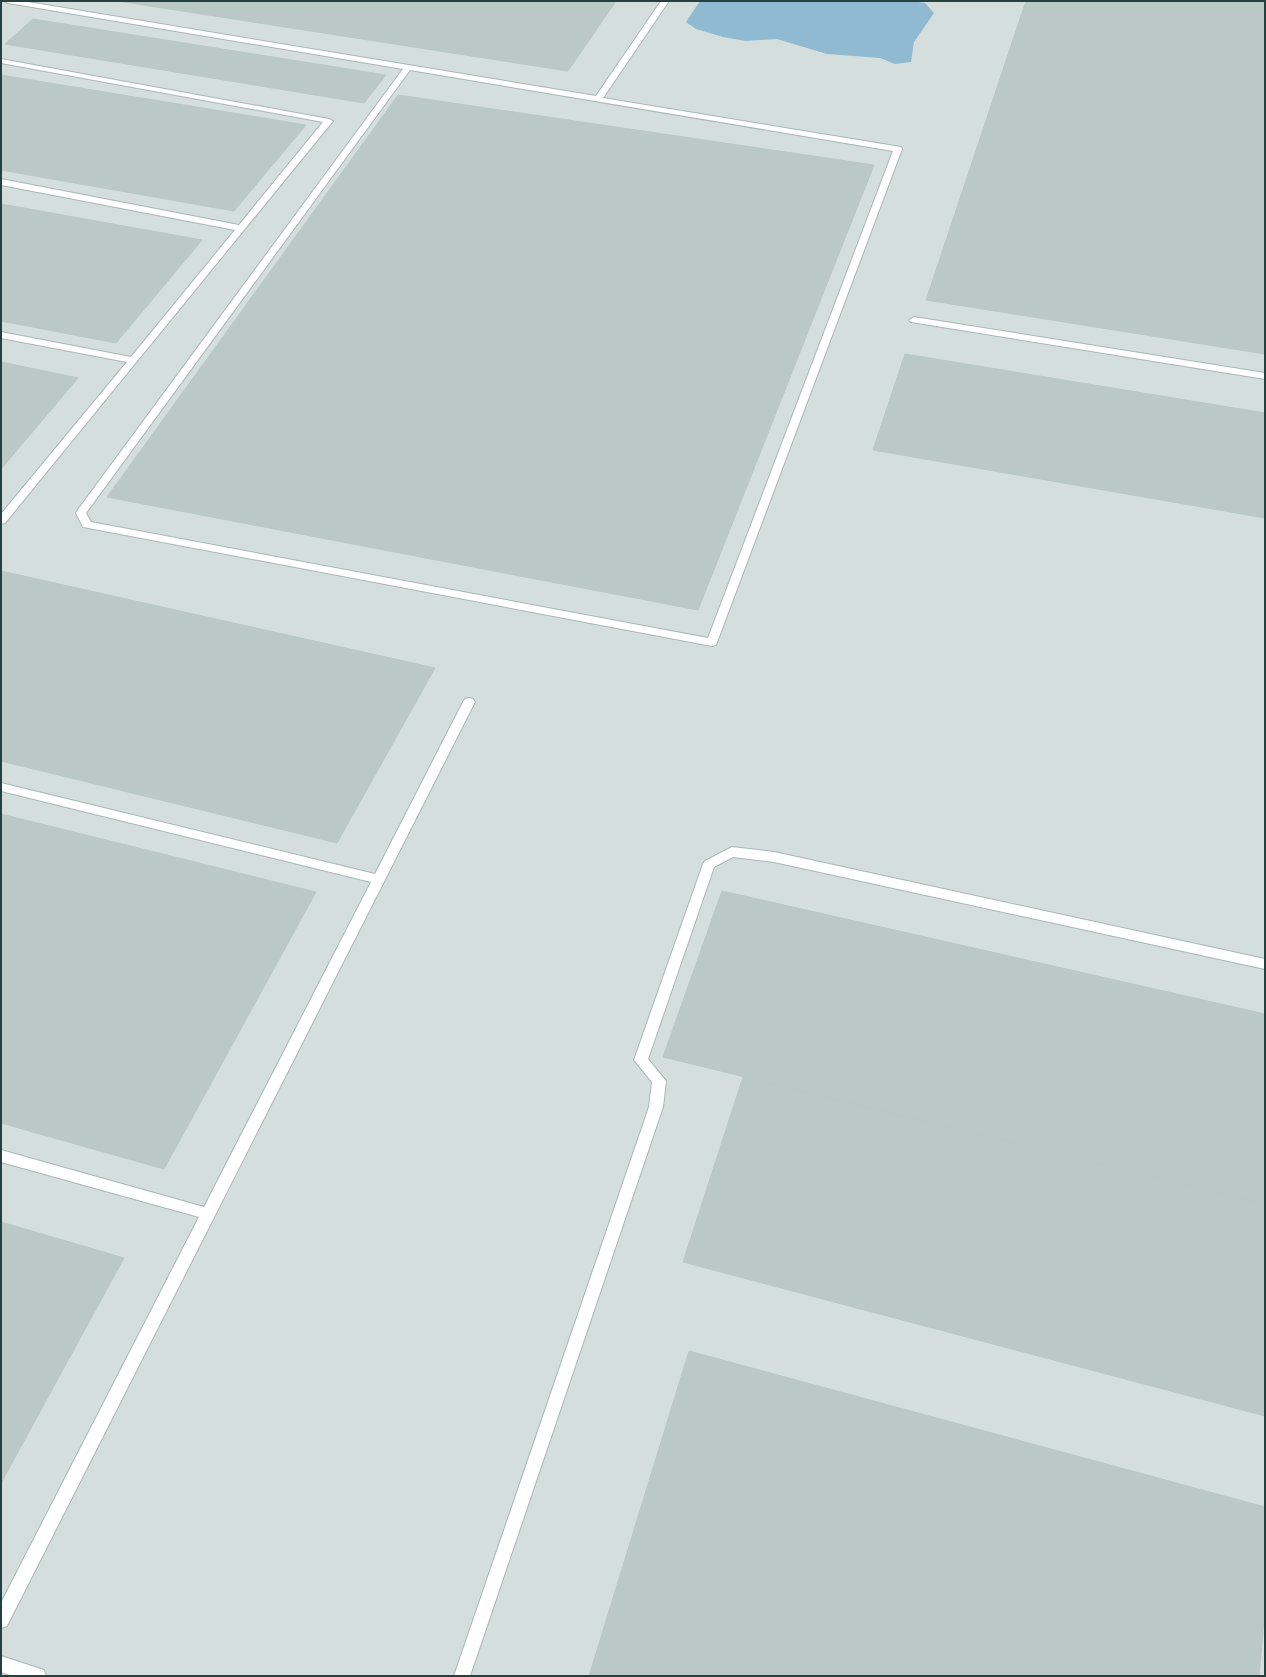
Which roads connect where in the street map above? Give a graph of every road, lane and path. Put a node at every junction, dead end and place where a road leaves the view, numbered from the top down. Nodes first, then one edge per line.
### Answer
1 (8, 1) edge
2 (665, 1) edge
3 (1, 61) edge
4 (408, 67) junction
5 (598, 99) junction
6 (1, 182) edge
7 (241, 228) junction
8 (914, 320) dead end
9 (1, 335) edge
10 (133, 360) junction
11 (1265, 376) edge
12 (1, 521) edge
13 (470, 702) dead end
14 (1, 787) edge
15 (380, 879) junction
16 (1265, 964) edge
17 (1, 1156) edge
18 (208, 1214) junction
19 (1, 1620) edge
20 (1, 1664) edge
21 (38, 1676) edge
22 (462, 1676) edge

1 - 4 lane
2 - 5 lane
3 - 7 lane
4 - 5 lane
4 - 5 lane
6 - 7 lane
7 - 10 lane
8 - 11 lane
9 - 10 lane
10 - 12 lane
13 - 15 lane
14 - 15 lane
15 - 18 lane
16 - 22 lane
17 - 18 lane
18 - 19 lane
20 - 21 lane

